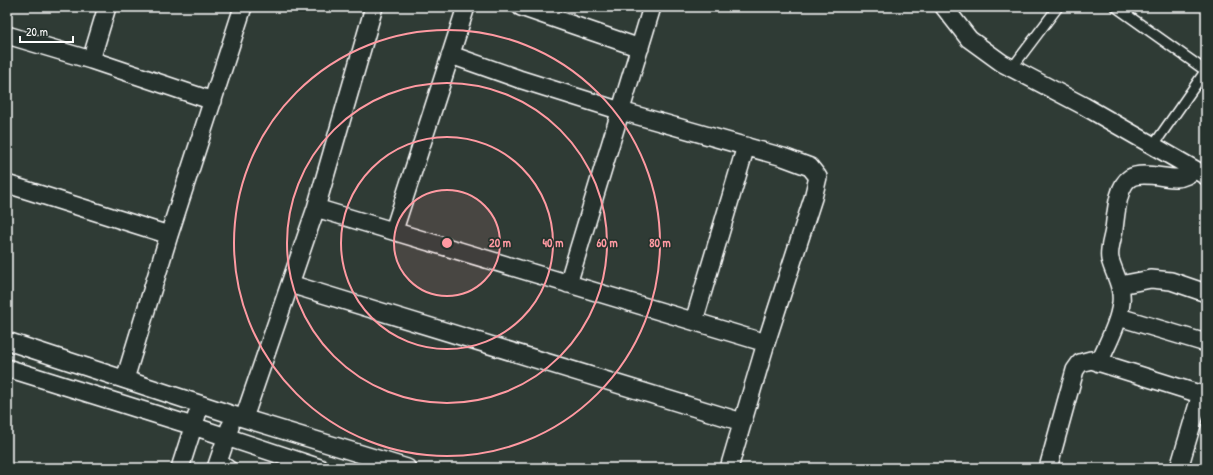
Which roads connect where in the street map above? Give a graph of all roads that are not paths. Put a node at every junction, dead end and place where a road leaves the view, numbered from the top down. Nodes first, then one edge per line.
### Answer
1 (107, 7) edge
2 (243, 7) edge
3 (374, 7) edge
4 (466, 7) edge
5 (521, 7) edge
6 (652, 7) edge
7 (944, 7) edge
8 (1058, 7) edge
9 (1116, 7) edge
10 (7, 35) edge
11 (640, 48) junction
12 (451, 55) junction
13 (91, 60) junction
14 (1012, 68) junction
15 (1206, 70) edge
16 (213, 101) junction
17 (620, 111) junction
18 (746, 146) junction
19 (1154, 146) junction
20 (1201, 173) edge
21 (7, 184) edge
22 (316, 208) junction
23 (394, 230) junction
24 (169, 235) junction
25 (290, 284) junction
26 (568, 284) junction
27 (1120, 285) junction
28 (1206, 293) edge
29 (1119, 316) junction
30 (694, 321) junction
31 (7, 341) edge
32 (766, 343) junction
33 (1206, 343) edge
34 (1099, 363) junction
35 (7, 368) edge
36 (125, 380) junction
37 (1203, 395) edge
38 (201, 404) junction
39 (239, 417) junction
40 (742, 422) junction
41 (193, 426) junction
42 (226, 437) junction
43 (218, 463) edge
44 (180, 468) edge
45 (233, 468) edge
46 (320, 468) edge
47 (407, 468) edge
48 (729, 468) edge
49 (1048, 468) edge
50 (1179, 468) edge

1 - 13 street
2 - 16 street
3 - 22 street
4 - 12 street
5 - 11 street
6 - 11 street
7 - 14 street
8 - 14 lane
9 - 15 lane
10 - 13 street
11 - 17 street
12 - 17 street
12 - 23 street
13 - 16 street
14 - 19 street
15 - 19 lane
16 - 24 street
17 - 18 street
17 - 26 street
18 - 30 street
18 - 32 street
19 - 20 street
20 - 27 street
21 - 24 street
22 - 23 street
22 - 25 street
23 - 26 street
24 - 36 street
25 - 39 street
25 - 40 street
26 - 30 street
27 - 28 street
27 - 29 street
29 - 33 street
29 - 34 street
30 - 32 street
31 - 36 street
32 - 40 street
34 - 37 street
34 - 49 street
35 - 41 street
36 - 38 street
37 - 50 street
38 - 39 street
38 - 41 street
39 - 42 street
39 - 47 street
40 - 48 street
41 - 42 street
41 - 44 street
42 - 43 street
42 - 46 street
43 - 45 lane

